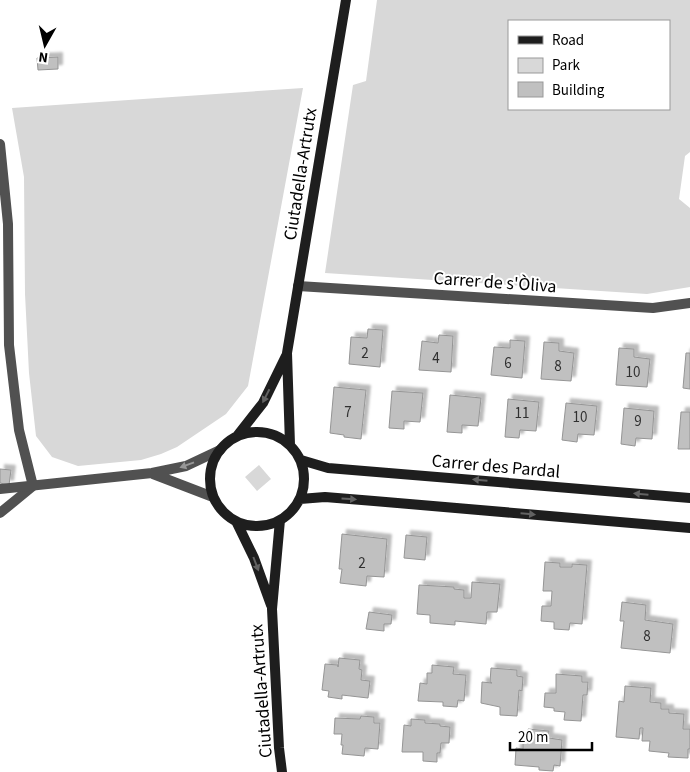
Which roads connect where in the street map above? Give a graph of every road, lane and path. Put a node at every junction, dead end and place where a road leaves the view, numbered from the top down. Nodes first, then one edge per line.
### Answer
1 (346, 0) edge
2 (0, 144) edge
3 (298, 286) junction
4 (690, 303) edge
5 (287, 353) junction
6 (237, 436) junction
7 (290, 445) junction
8 (220, 450) junction
9 (301, 460) junction
10 (152, 473) junction
11 (33, 486) junction
12 (0, 489) edge
13 (213, 497) junction
14 (690, 498) edge
15 (300, 499) junction
16 (0, 513) edge
17 (280, 520) junction
18 (236, 521) junction
19 (690, 528) edge
20 (272, 609) junction
21 (282, 772) edge

1 - 3 main road, Ciutadella-Artrutx
2 - 11 street
3 - 4 street, Carrer de s'Òliva
3 - 5 main road, Ciutadella-Artrutx
5 -> 6 main road
5 - 7 main road
6 - 7 main road
6 - 8 main road
7 - 9 main road
8 -> 10 street
8 - 13 main road
14 -> 9 main road, Carrer des Pardal
9 - 15 main road
10 - 11 street
10 - 13 street
11 - 12 street
11 - 16 street
13 - 18 main road, Ciutadella-Artrutx
15 - 17 main road
15 -> 19 main road
17 - 18 main road
17 - 20 main road, Ciutadella-Artrutx
18 -> 20 main road, Ciutadella-Artrutx
20 - 21 main road, Ciutadella-Artrutx

